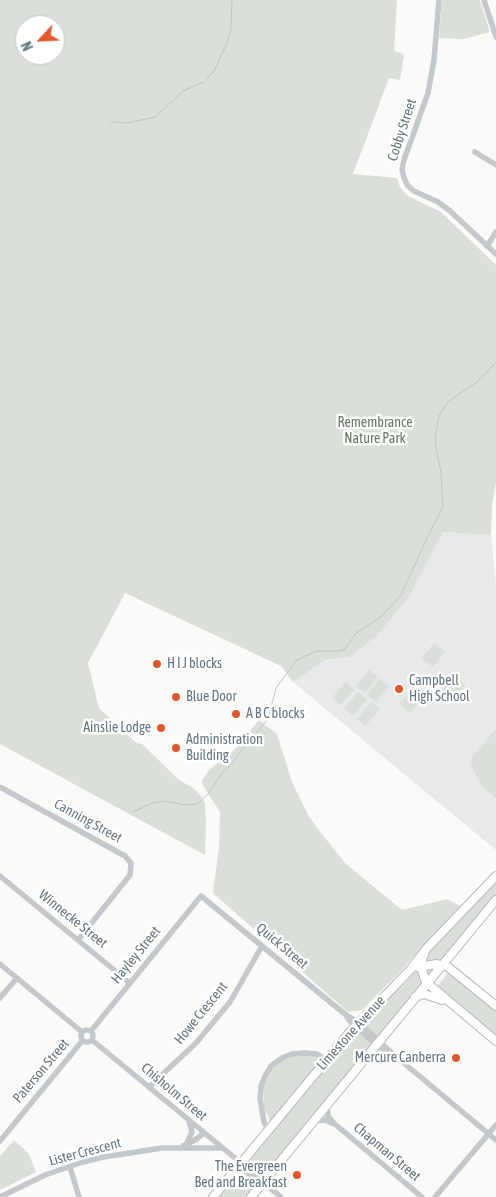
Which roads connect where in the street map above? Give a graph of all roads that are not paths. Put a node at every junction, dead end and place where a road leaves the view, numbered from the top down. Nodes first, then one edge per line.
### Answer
1 (439, 0) edge
2 (484, 0) edge
3 (496, 37) edge
4 (475, 152) dead end
5 (496, 166) edge
6 (496, 232) edge
7 (488, 246) junction
8 (496, 254) edge
9 (0, 787) edge
10 (0, 876) edge
11 (496, 876) edge
12 (202, 896) joint
13 (496, 900) edge
14 (496, 910) edge
15 (485, 913) junction
16 (78, 940) junction
17 (262, 946) junction
18 (427, 948) junction
19 (452, 951) junction
20 (0, 964) edge
21 (441, 965) junction
22 (422, 966) junction
23 (411, 969) junction
24 (456, 972) junction
25 (17, 978) junction
26 (130, 982) junction
27 (426, 982) junction
28 (0, 998) edge
29 (414, 998) junction
30 (449, 1002) junction
31 (496, 1006) edge
32 (357, 1024) junction
33 (91, 1031) junction
34 (82, 1032) junction
35 (83, 1040) junction
36 (92, 1040) junction
37 (496, 1041) edge
38 (378, 1043) junction
39 (326, 1060) junction
40 (149, 1087) junction
41 (327, 1104) junction
42 (188, 1120) junction
43 (312, 1123) junction
44 (336, 1125) junction
45 (496, 1125) edge
46 (268, 1130) junction
47 (204, 1133) junction
48 (489, 1134) junction
49 (0, 1140) edge
50 (496, 1140) edge
51 (184, 1146) junction
52 (222, 1148) junction
53 (241, 1163) junction
54 (70, 1168) junction
55 (263, 1182) junction
56 (0, 1197) edge
57 (79, 1197) edge
58 (213, 1197) edge
59 (251, 1197) edge
60 (281, 1197) edge
61 (422, 1197) edge
62 (436, 1197) edge

1 - 7 street, Cobby Street
2 - 3 street
4 - 5 street
6 - 7 street
7 - 8 street, Cobby Street
9 - 16 street, Canning Street
10 - 16 street, Winnecke Street
11 - 18 main road, Limestone Avenue
12 - 17 street, Quick Street
12 - 26 street, Hayley Street
13 - 15 main road, Limestone Avenue
14 - 15 street
15 - 19 main road, Limestone Avenue
16 - 26 street, Winnecke Street
17 - 32 street, Quick Street
17 - 40 street, Howe Crescent
18 - 22 main road
18 - 23 main road, Limestone Avenue
19 - 21 main road, Limestone Avenue
19 - 24 main road
20 - 25 street
21 - 22 main road
21 - 24 main road
21 - 27 main road, Limestone Avenue
22 - 23 main road
22 - 27 main road
23 - 32 main road, Limestone Avenue
24 - 31 main road
25 - 28 street
25 - 34 street
26 - 33 street, Hayley Street
27 - 29 main road, Limestone Avenue
27 - 30 main road
29 - 30 main road
29 - 38 main road, Limestone Avenue
30 - 37 main road
32 - 38 street, Quick Street
32 - 39 main road, Limestone Avenue
33 - 34 street
33 - 36 street
34 - 35 street
35 - 36 street
35 - 49 street, Paterson Street
36 - 40 street, Chisholm Street
38 - 41 main road, Limestone Avenue
38 - 48 street, Quick Street
39 - 46 main road, Limestone Avenue
39 - 46 street
40 - 42 street, Chisholm Street
41 - 43 main road, Limestone Avenue
41 - 44 street, Chapman Street
42 - 47 street, Chisholm Street
42 - 51 street
43 - 44 street, Chapman Street
43 - 55 main road, Limestone Avenue
44 - 61 street, Chapman Street
45 - 48 street
46 - 53 main road, Limestone Avenue
47 - 51 street, Lister Crescent
47 - 52 street, Chisholm Street
48 - 50 street, Quick Street
48 - 62 street
51 - 52 street, Lister Crescent
51 - 54 street, Lister Crescent
52 - 53 street, Chisholm Street
53 - 55 street, Chisholm Street
53 - 58 main road, Limestone Avenue
54 - 56 street, Lister Crescent
54 - 57 street
55 - 59 main road, Limestone Avenue
55 - 60 street, Chisholm Street

